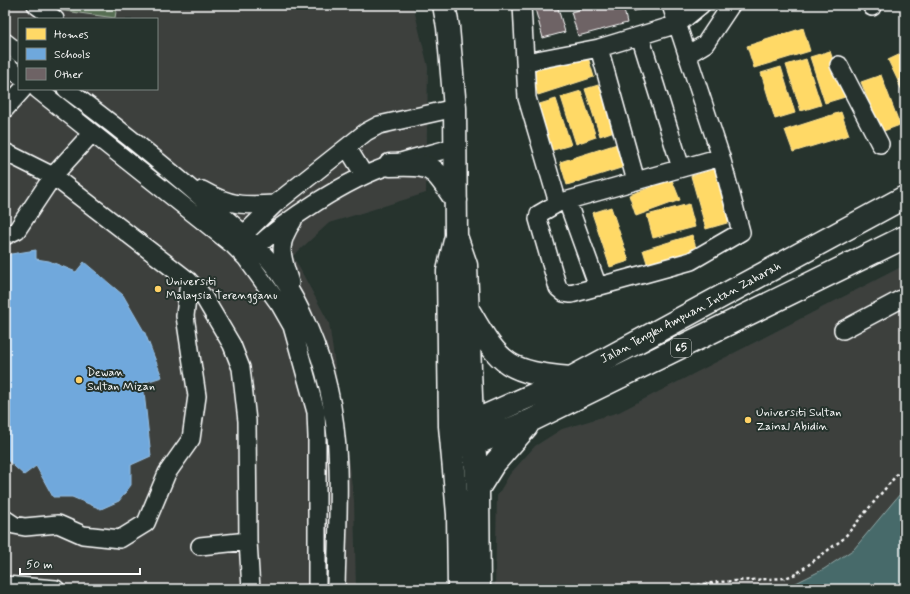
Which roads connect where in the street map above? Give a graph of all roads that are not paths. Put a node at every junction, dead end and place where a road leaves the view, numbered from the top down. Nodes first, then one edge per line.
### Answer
1 (36, 5) edge
2 (444, 5) edge
3 (522, 5) edge
4 (671, 5) edge
5 (700, 5) edge
6 (731, 5) edge
7 (54, 18) edge
8 (678, 24) junction
9 (640, 36) junction
10 (5, 42) edge
11 (599, 48) junction
12 (18, 52) edge
13 (687, 55) junction
14 (526, 62) junction
15 (5, 64) edge
16 (839, 65) dead end
17 (18, 74) edge
18 (22, 90) edge
19 (38, 90) edge
20 (69, 90) edge
21 (88, 96) edge
22 (455, 108) junction
23 (5, 109) edge
24 (92, 133) junction
25 (880, 144) dead end
26 (347, 147) junction
27 (455, 147) junction
28 (5, 152) edge
29 (721, 157) junction
30 (390, 165) junction
31 (681, 168) junction
32 (174, 174) junction
33 (364, 175) junction
34 (53, 176) junction
35 (636, 181) junction
36 (905, 197) edge
37 (456, 200) junction
38 (563, 202) junction
39 (275, 204) junction
40 (299, 213) junction
41 (5, 236) edge
42 (456, 236) junction
43 (905, 237) edge
44 (238, 239) junction
45 (252, 252) junction
46 (189, 281) junction
47 (598, 287) junction
48 (905, 297) edge
49 (294, 298) junction
50 (468, 310) junction
51 (843, 330) dead end
52 (571, 378) junction
53 (532, 420) junction
54 (472, 422) junction
55 (451, 437) junction
56 (475, 444) junction
57 (478, 489) junction
58 (5, 519) edge
59 (248, 541) junction
60 (200, 546) dead end
61 (5, 585) edge
62 (56, 589) edge
63 (251, 589) edge
64 (317, 589) edge
65 (336, 589) edge
66 (459, 589) edge
67 (479, 589) edge

1 - 7 street
2 - 22 main road
3 - 14 street
4 - 8 street
5 - 8 street
6 - 13 street
8 - 9 street
8 - 13 street
9 - 11 street
9 - 31 street
10 - 12 street
11 - 14 street
11 - 35 street
13 - 29 street
14 - 38 street
15 - 17 street
16 - 25 street
18 - 23 street
19 - 24 street
20 - 21 street
21 - 32 street
22 - 26 street
22 - 27 main road
24 - 34 street
24 - 44 street
26 - 33 street
26 - 39 street
27 - 30 street
27 - 37 main road
28 - 34 street
29 - 31 street
29 - 47 street
30 - 33 street
30 - 37 main road
31 - 35 street
32 - 39 street
32 - 44 street
33 - 40 street
34 - 41 street
34 - 46 street
35 - 38 street
36 - 52 main road, Jalan Tengku Ampuan Intan Zaharah / 65
37 - 42 main road
38 - 47 street
38 - 47 street
39 - 44 street
40 - 45 street
40 - 49 street
42 - 50 main road
42 - 55 main road
43 - 53 main road, Jalan Tengku Ampuan Intan Zaharah / 65
44 - 45 street
45 - 49 street
45 - 64 street
46 - 58 street
46 - 59 street
48 - 51 street
49 - 65 street
50 - 52 main road
50 - 54 main road
52 - 54 main road, Jalan Tengku Ampuan Intan Zaharah / 65
53 - 56 main road, Jalan Tengku Ampuan Intan Zaharah / 65
53 - 57 main road
54 - 55 main road, Jalan Tengku Ampuan Intan Zaharah / 65
54 - 56 main road
55 - 56 main road, Jalan Tengku Ampuan Intan Zaharah / 65
55 - 66 main road
56 - 57 main road
57 - 67 main road
59 - 60 street
59 - 63 street
61 - 62 street

